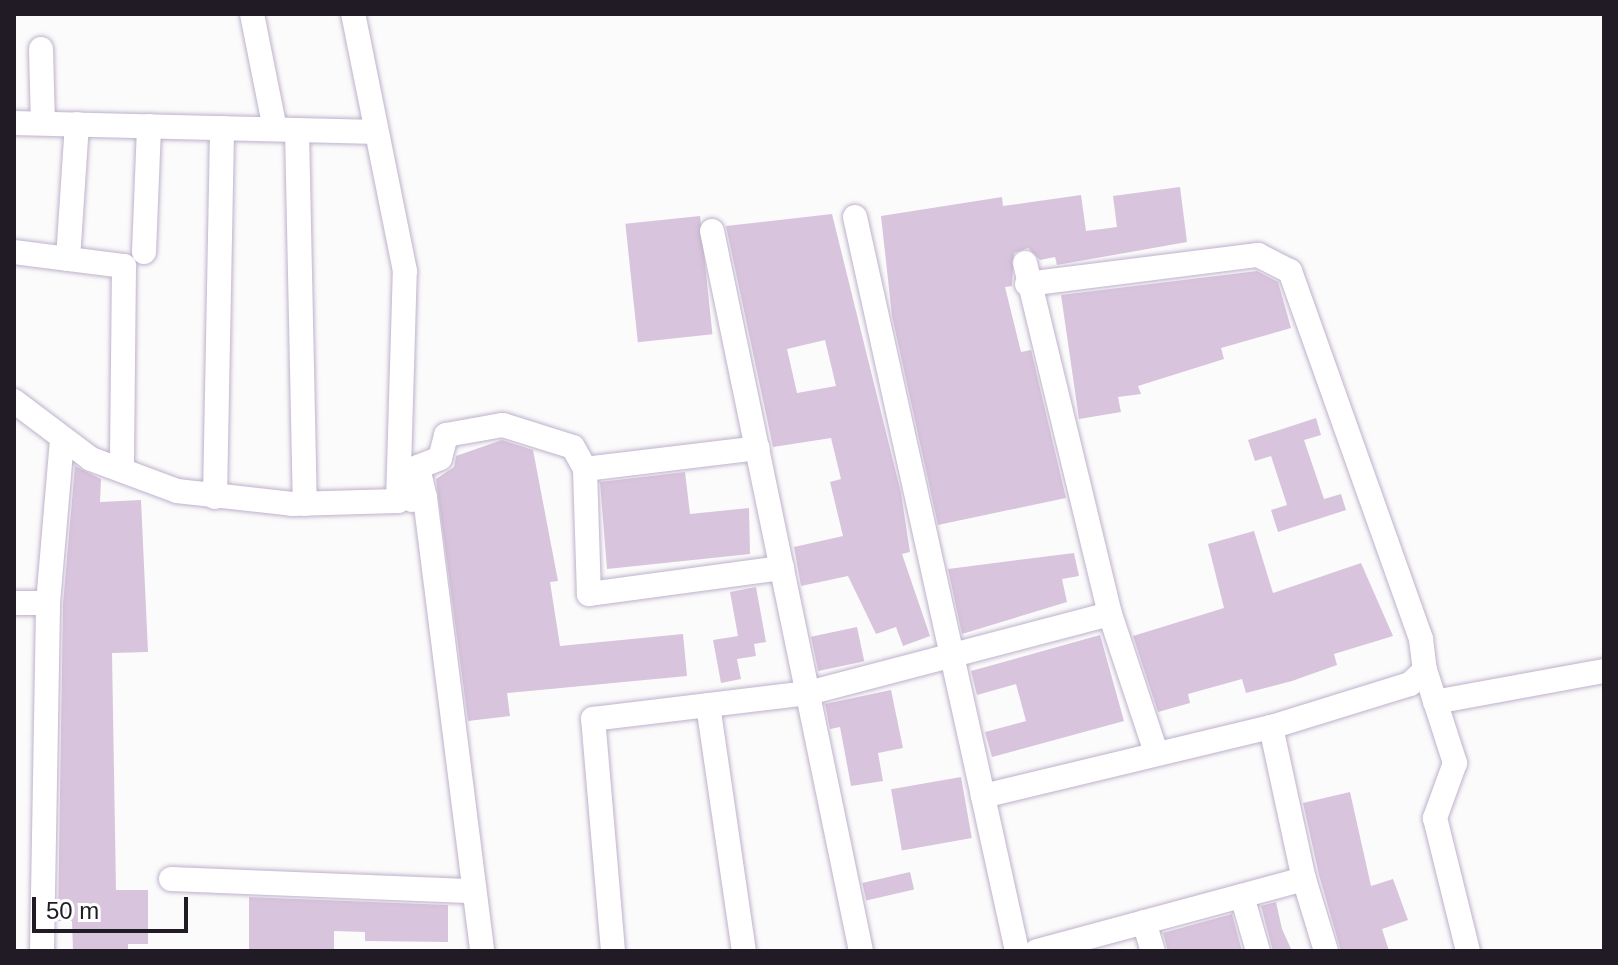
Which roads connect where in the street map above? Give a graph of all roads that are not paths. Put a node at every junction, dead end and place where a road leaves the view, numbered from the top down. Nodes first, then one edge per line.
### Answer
1 (252, 14) edge
2 (353, 14) edge
3 (41, 49) dead end
4 (14, 123) edge
5 (43, 123) junction
6 (77, 124) junction
7 (149, 126) junction
8 (222, 128) junction
9 (286, 129) junction
10 (376, 132) junction
11 (855, 217) dead end
12 (712, 231) dead end
13 (14, 252) edge
14 (144, 252) dead end
15 (68, 259) junction
16 (14, 401) edge
17 (62, 439) junction
18 (758, 448) junction
19 (585, 469) junction
20 (122, 470) junction
21 (215, 497) junction
22 (425, 498) junction
23 (398, 501) junction
24 (305, 504) junction
25 (782, 568) junction
26 (14, 603) edge
27 (48, 603) junction
28 (1110, 614) junction
29 (955, 655) junction
30 (1425, 670) junction
31 (1604, 671) edge
32 (808, 693) junction
33 (1435, 702) junction
34 (708, 705) junction
35 (1271, 727) junction
36 (1156, 752) junction
37 (983, 796) junction
38 (171, 879) dead end
39 (1304, 879) junction
40 (474, 891) junction
41 (1242, 896) junction
42 (1144, 922) junction
43 (42, 951) edge
44 (482, 951) edge
45 (613, 951) edge
46 (744, 951) edge
47 (861, 951) edge
48 (1017, 951) edge
49 (1037, 951) edge
50 (1153, 951) edge
51 (1258, 951) edge
52 (1326, 951) edge
53 (1468, 951) edge

1 - 9 street
2 - 10 street
3 - 5 street
4 - 5 street
5 - 6 street
6 - 7 street
6 - 15 street
7 - 8 street
7 - 14 street
8 - 9 street
8 - 21 street
9 - 10 street
9 - 24 street
10 - 23 street
11 - 29 street
12 - 18 street
13 - 15 street
15 - 20 street
16 - 17 street
17 - 20 street
17 - 27 street
18 - 19 street
18 - 25 street
19 - 22 street
19 - 25 street
20 - 21 street
21 - 24 street
22 - 23 street
22 - 40 street
23 - 24 street
25 - 32 street
26 - 27 street
27 - 43 street
28 - 29 street
28 - 30 street
28 - 36 street
29 - 32 street
29 - 37 street
30 - 33 street
30 - 35 street
31 - 33 street
32 - 34 street
32 - 47 street
33 - 53 street
34 - 45 street
34 - 46 street
35 - 36 street
35 - 39 street
36 - 37 street
37 - 48 street
38 - 40 street
39 - 41 street
39 - 52 street
40 - 44 street
41 - 42 street
41 - 51 street
42 - 49 street
42 - 50 street

